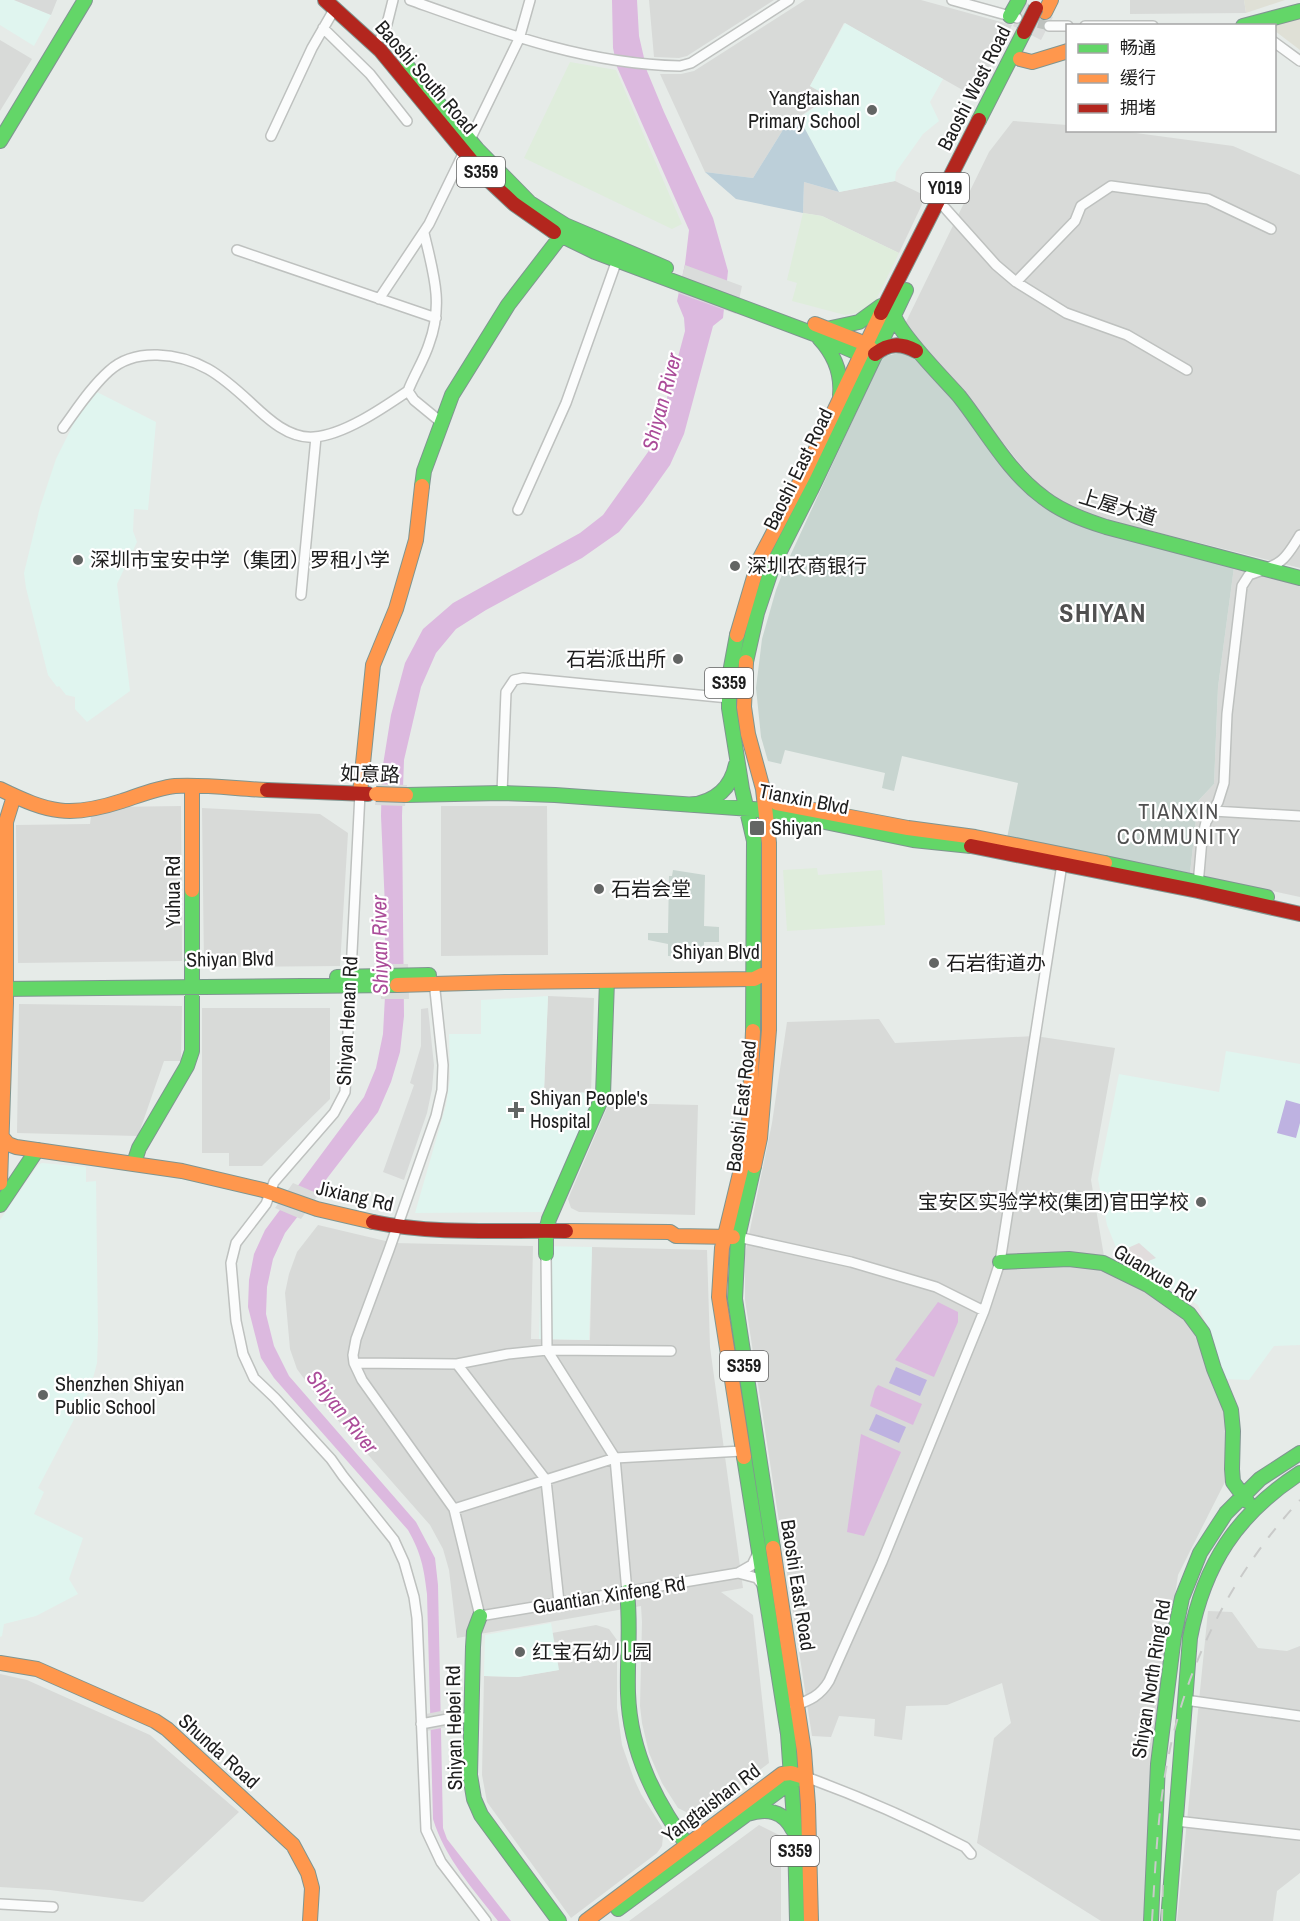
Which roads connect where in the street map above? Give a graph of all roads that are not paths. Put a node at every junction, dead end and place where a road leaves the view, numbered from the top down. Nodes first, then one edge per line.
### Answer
1 (85, 0) edge
2 (393, 0) edge
3 (410, 0) edge
4 (530, 0) edge
5 (789, 0) edge
6 (952, 0) edge
7 (1019, 0) edge
8 (334, 3) edge
9 (1044, 9) edge
10 (1300, 11) edge
11 (1014, 17) joint
12 (1252, 24) edge
13 (1066, 25) edge
14 (323, 28) junction
15 (1029, 34) junction
16 (381, 37) junction
17 (519, 39) junction
18 (1276, 43) edge
19 (1066, 52) edge
20 (1020, 60) junction
21 (1300, 61) edge
22 (407, 121) dead end
23 (271, 136) dead end
24 (0, 141) edge
25 (466, 146) junction
26 (945, 208) junction
27 (1271, 229) dead end
28 (424, 233) junction
29 (561, 236) junction
30 (237, 250) dead end
31 (617, 260) junction
32 (682, 279) junction
33 (1016, 282) junction
34 (892, 295) junction
35 (379, 299) junction
36 (894, 314) junction
37 (436, 318) junction
38 (820, 331) junction
39 (867, 351) junction
40 (918, 352) junction
41 (1186, 370) dead end
42 (408, 391) junction
43 (840, 398) junction
44 (442, 423) junction
45 (63, 428) dead end
46 (316, 437) junction
47 (518, 510) dead end
48 (1300, 535) edge
49 (1267, 568) junction
50 (1300, 578) edge
51 (301, 595) dead end
52 (729, 698) junction
53 (737, 761) junction
54 (192, 787) junction
55 (0, 789) edge
56 (360, 793) junction
57 (502, 793) junction
58 (14, 796) junction
59 (690, 805) junction
60 (766, 806) junction
61 (746, 808) junction
62 (1213, 811) junction
63 (1300, 816) edge
64 (1062, 864) junction
65 (1198, 886) junction
66 (1300, 904) edge
67 (1300, 914) edge
68 (770, 972) junction
69 (754, 976) junction
70 (434, 980) junction
71 (349, 981) junction
72 (607, 981) junction
73 (3, 984) edge
74 (193, 984) junction
75 (3, 1138) junction
76 (33, 1150) junction
77 (134, 1163) junction
78 (0, 1183) edge
79 (0, 1190) edge
80 (277, 1194) junction
81 (0, 1205) edge
82 (398, 1227) junction
83 (546, 1231) junction
84 (729, 1234) junction
85 (546, 1254) joint
86 (1000, 1262) junction
87 (984, 1311) junction
88 (547, 1350) junction
89 (671, 1351) dead end
90 (354, 1363) junction
91 (457, 1364) junction
92 (742, 1451) junction
93 (1300, 1453) edge
94 (615, 1458) junction
95 (1300, 1473) edge
96 (546, 1480) junction
97 (1242, 1494) junction
98 (454, 1509) junction
99 (1253, 1509) junction
100 (758, 1549) junction
101 (738, 1574) junction
102 (764, 1588) junction
103 (627, 1592) junction
104 (559, 1602) junction
105 (480, 1616) junction
106 (0, 1663) edge
107 (1185, 1701) junction
108 (790, 1707) junction
109 (1300, 1716) edge
110 (471, 1718) junction
111 (424, 1723) junction
112 (791, 1777) junction
113 (806, 1777) junction
114 (747, 1814) junction
115 (1176, 1821) junction
116 (795, 1834) junction
117 (1300, 1835) edge
118 (690, 1849) junction
119 (971, 1854) dead end
120 (0, 1904) edge
121 (53, 1907) dead end
122 (310, 1921) edge
123 (486, 1921) edge
124 (559, 1921) edge
125 (586, 1921) edge
126 (602, 1921) edge
127 (797, 1921) edge
128 (811, 1921) edge
129 (1151, 1921) edge
130 (1168, 1921) edge

1 - 24 street
2 - 16 street
3 - 17 street
4 - 17 street
5 - 17 street
6 - 11 street
7 - 11 street
8 - 14 street
8 - 16 street, Baoshi South Road / S359
8 - 25 street, Baoshi South Road / S359
9 - 13 street
9 - 15 street, Baoshi West Road / Y019, bridge
10 - 12 street
14 - 22 street
14 - 23 street
15 - 20 street, Baoshi West Road / Y019
15 - 34 street, Baoshi West Road / Y019
16 - 25 street, Baoshi South Road / S359
17 - 25 street
18 - 21 street
19 - 20 street
20 - 26 street, Baoshi West Road / Y019
25 - 28 street
25 - 29 street, Baoshi South Road / S359
25 - 32 street, Baoshi South Road / S359
26 - 33 street
26 - 36 street, Baoshi West Road / Y019
27 - 33 street
28 - 35 street
28 - 37 street
29 - 31 street, Baoshi South Road / S359
29 - 44 street
30 - 35 street
31 - 32 street, Baoshi South Road / S359
31 - 47 street
32 - 38 street, S359
33 - 41 street
34 - 38 street
34 - 39 street, Baoshi West Road / Y019
35 - 37 street
36 - 39 street, Baoshi West Road / Y019
36 - 40 street, 上屋大道
37 - 42 street
38 - 39 street, S359
38 - 43 street
39 - 40 street
39 - 43 street, Baoshi East Road / S359
39 - 60 street, Baoshi East Road / S359
40 - 49 street, 上屋大道
42 - 44 street
42 - 46 street
43 - 52 street, Baoshi East Road / S359
44 - 56 street
45 - 46 street
46 - 51 street
48 - 49 street
49 - 50 street, 上屋大道
49 - 62 street
52 - 53 street, Baoshi East Road / S359
52 - 57 street
53 - 59 street
53 - 61 street, Baoshi East Road / S359
54 - 56 street, 如意路
54 - 58 street, 如意路
54 - 74 street, Yuhua Rd
55 - 58 street, 如意路
56 - 57 street, 如意路, bridge
56 - 71 street, Shiyan Henan Rd
57 - 59 street, 如意路
58 - 73 street
59 - 61 street, 如意路
60 - 61 street, Tianxin Blvd
60 - 64 street, Tianxin Blvd
60 - 65 street, Tianxin Blvd
60 - 68 street, Baoshi East Road / S359
61 - 69 street, Baoshi East Road / S359
62 - 63 street
62 - 65 street
64 - 65 street, Tianxin Blvd
64 - 86 street
65 - 66 street, Tianxin Blvd
65 - 67 street, Tianxin Blvd
68 - 69 street, Shiyan Blvd
68 - 84 street, Baoshi East Road / S359
69 - 70 street, Shiyan Blvd
69 - 72 street, Shiyan Blvd
69 - 84 street, Baoshi East Road / S359
70 - 71 street, Shiyan Blvd
70 - 72 street, Shiyan Blvd
70 - 82 street
71 - 74 street, Shiyan Blvd
71 - 80 street, Shiyan Henan Rd
72 - 83 street
73 - 74 street, Shiyan Blvd
73 - 75 street
74 - 77 street, Yuhua Rd
75 - 76 street, Jixiang Rd
75 - 78 street
76 - 77 street, Jixiang Rd
76 - 79 street
76 - 81 street
77 - 80 street, Jixiang Rd
80 - 82 street, Jixiang Rd
80 - 111 street, Shiyan Henan Rd
82 - 83 street, Jixiang Rd
82 - 90 street
83 - 84 street, Jixiang Rd
83 - 85 street
84 - 87 street
84 - 92 street, Baoshi East Road / S359
84 - 108 street, Baoshi East Road / S359
85 - 88 street
86 - 87 street
86 - 97 street, Guanxue Rd
87 - 108 street
88 - 89 street
88 - 91 street
88 - 94 street
90 - 91 street
90 - 98 street
91 - 96 street
92 - 94 street
92 - 100 street, Baoshi East Road / S359
93 - 97 street, Shiyan North Ring Rd
94 - 96 street
94 - 103 street
95 - 99 street, Shiyan North Ring Rd
96 - 98 street
96 - 104 street
97 - 99 street, Guanxue Rd
97 - 129 street, Shiyan North Ring Rd
98 - 105 street
99 - 107 street, Shiyan North Ring Rd
100 - 101 street
100 - 102 street, Baoshi East Road / S359
101 - 102 street
101 - 103 street, Guantian Xinfeng Rd
102 - 108 street, Baoshi East Road / S359
103 - 104 street, Guantian Xinfeng Rd
103 - 118 street
104 - 105 street, Guantian Xinfeng Rd
105 - 110 street, Shiyan Hebei Rd
106 - 122 street, Shunda Road
107 - 109 street
107 - 115 street, Shiyan North Ring Rd
108 - 112 street, Baoshi East Road / S359
108 - 113 street, Baoshi East Road / S359
110 - 111 street
110 - 124 street, Shiyan Hebei Rd
111 - 123 street, Shiyan Henan Rd
112 - 113 street, Yangtaishan Rd
112 - 114 street, Yangtaishan Rd
112 - 116 street, Baoshi East Road / S359
112 - 118 street, Yangtaishan Rd
113 - 119 street
113 - 128 street, Baoshi East Road / S359
114 - 116 street
114 - 118 street, Yangtaishan Rd
115 - 117 street
115 - 130 street, Shiyan North Ring Rd
116 - 127 street, Baoshi East Road / S359
118 - 125 street, Yangtaishan Rd
118 - 126 street, Yangtaishan Rd
120 - 121 street

